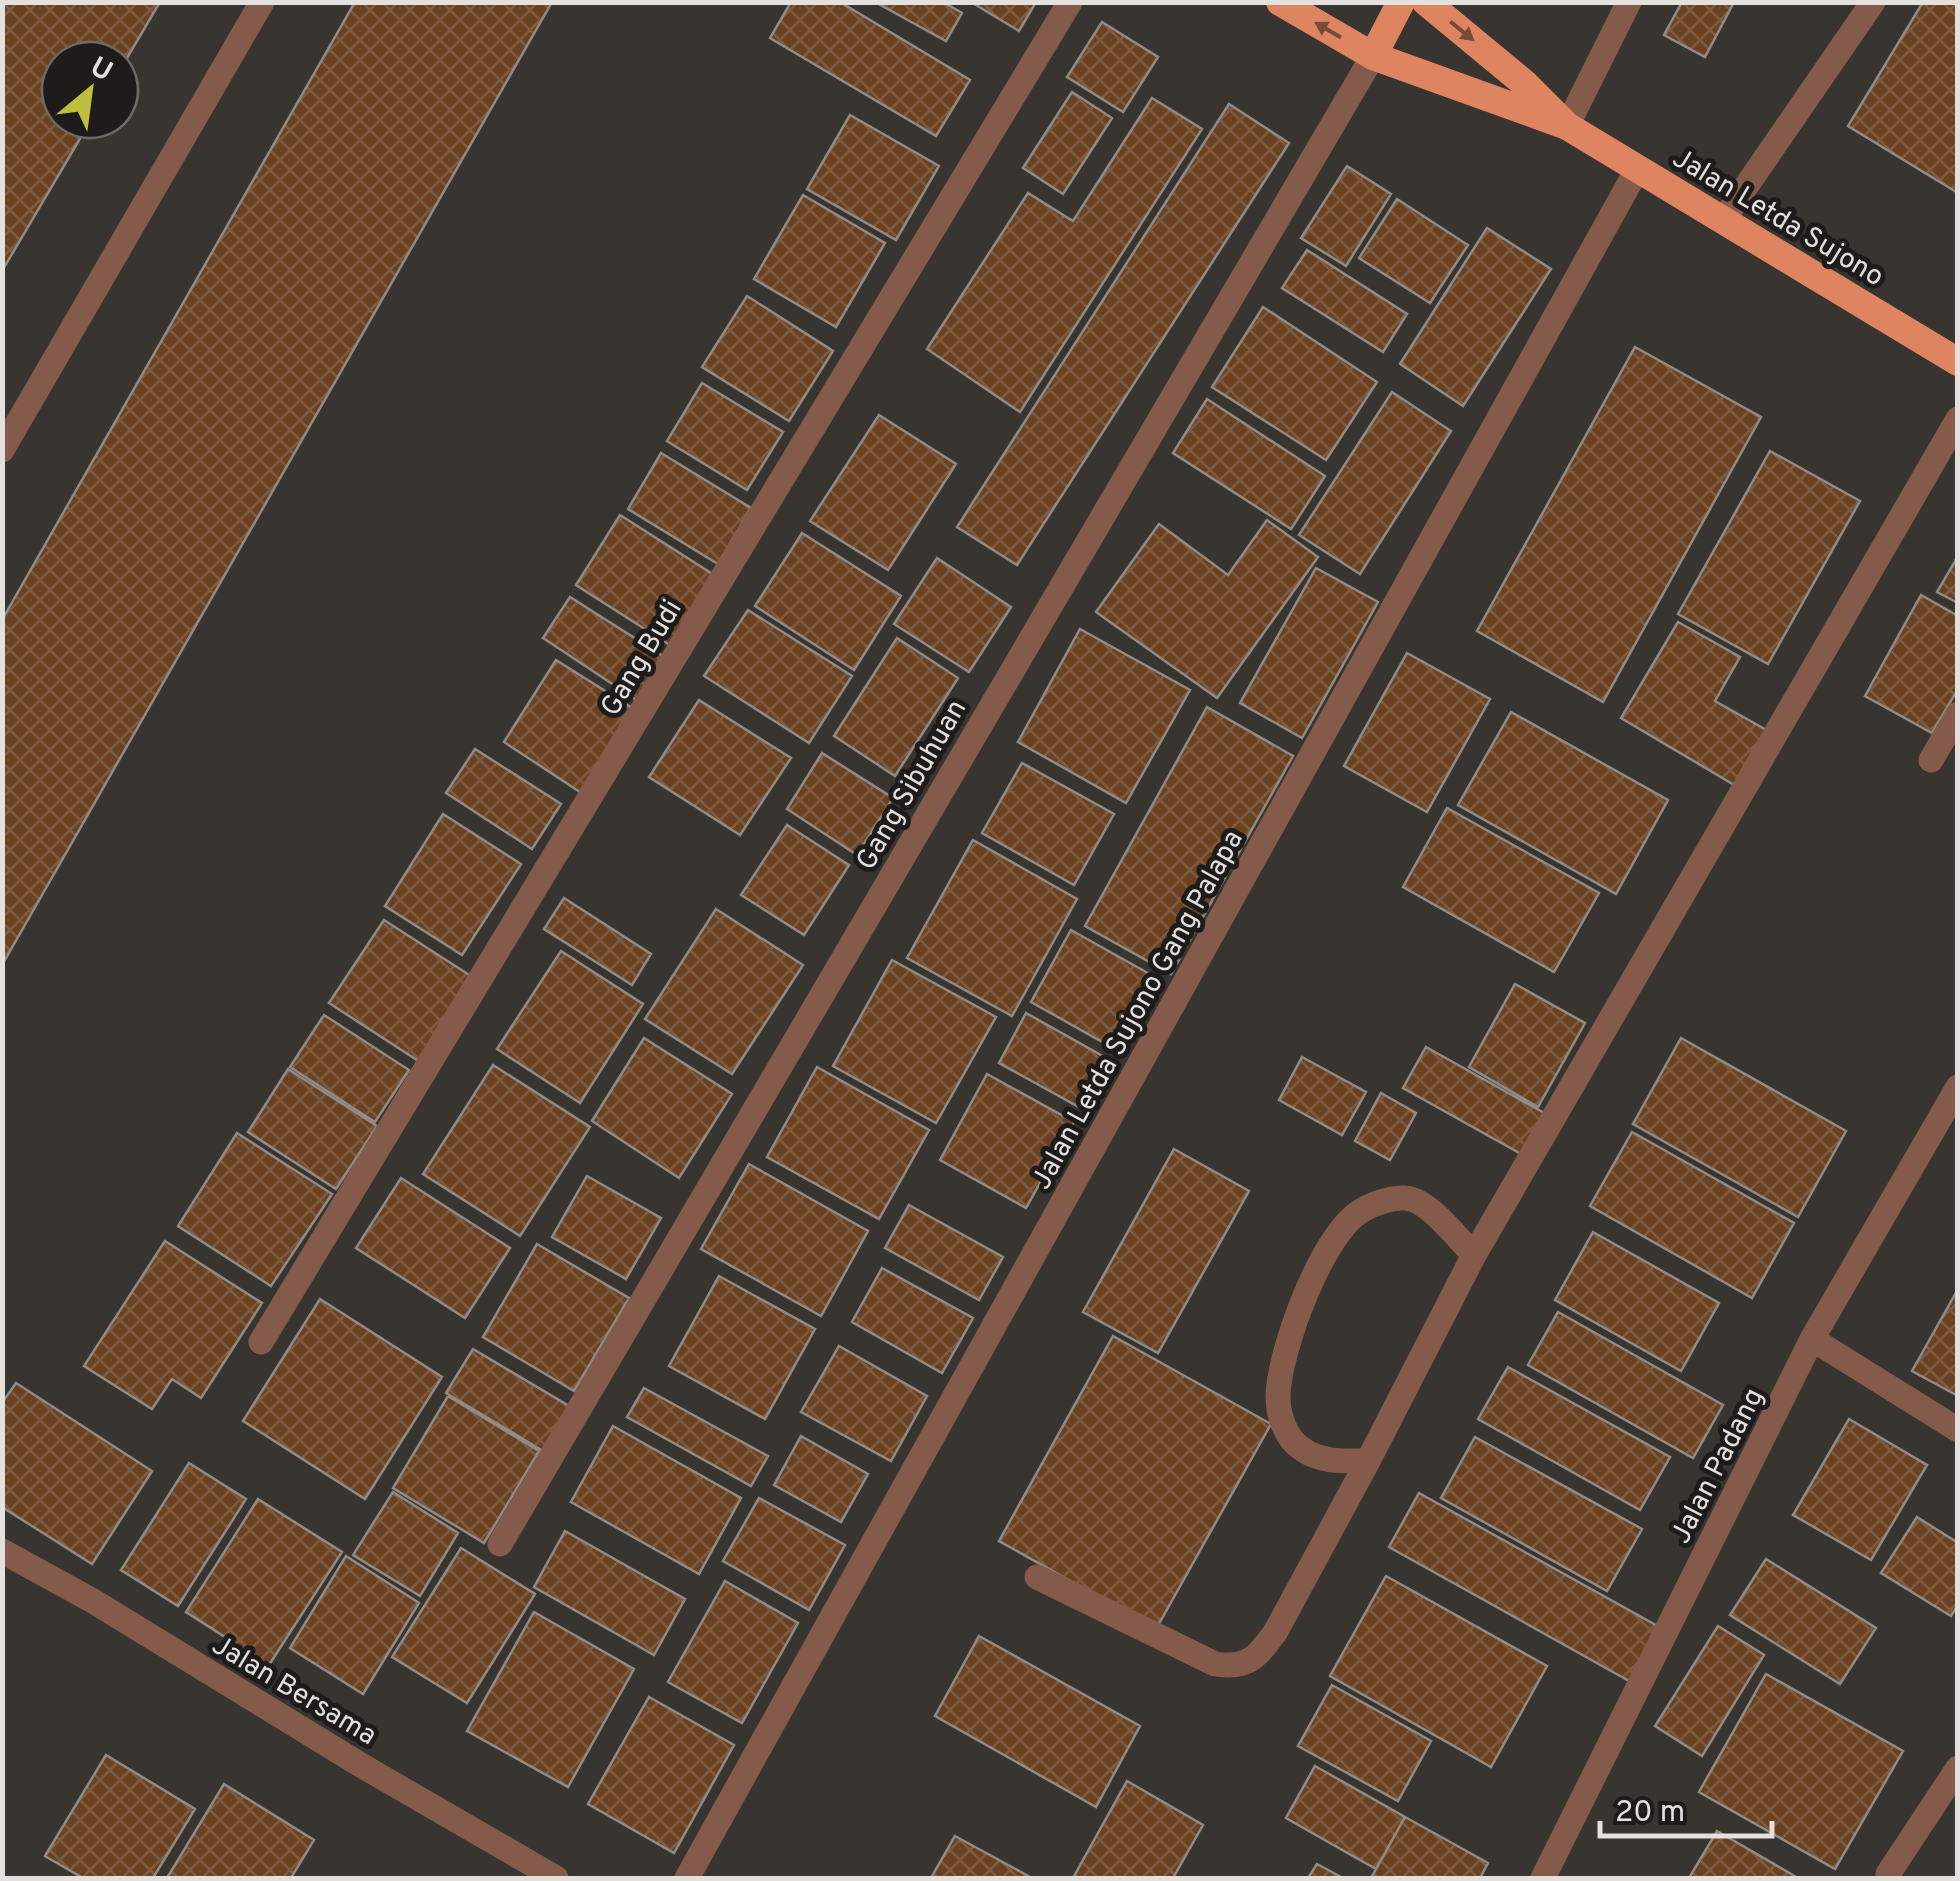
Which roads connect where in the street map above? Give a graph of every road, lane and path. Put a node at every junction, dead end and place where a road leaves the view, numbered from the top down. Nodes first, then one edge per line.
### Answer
1 (262, 2) edge
2 (1070, 2) edge
3 (1280, 2) edge
4 (1401, 2) edge
5 (1426, 2) edge
6 (1630, 2) edge
7 (1872, 2) edge
8 (1372, 56) junction
9 (1568, 126) junction
10 (1638, 168) junction
11 (1723, 220) junction
12 (1958, 362) edge
13 (1958, 419) edge
14 (2, 450) edge
15 (1958, 714) edge
16 (1931, 760) dead end
17 (1958, 1086) edge
18 (1474, 1255) junction
19 (1812, 1339) junction
20 (262, 1342) dead end
21 (1958, 1430) edge
22 (1368, 1461) junction
23 (500, 1544) dead end
24 (2, 1551) edge
25 (1037, 1577) dead end
26 (1958, 1768) edge
27 (1888, 1874) dead end
28 (556, 1878) edge
29 (688, 1878) edge
30 (1543, 1878) edge

1 - 14 street
2 - 20 street, Gang Budi
8 -> 3 highway, Jalan Letda Sujono
4 - 8 highway
5 -> 9 highway, Jalan Letda Sujono
6 - 9 street
7 - 11 street
8 - 9 highway, Jalan Letda Sujono
8 - 23 street, Gang Sibuhuan
9 - 10 highway, Jalan Letda Sujono
10 - 11 highway, Jalan Letda Sujono
10 - 29 street, Jalan Letda Sujono Gang Palapa
11 - 12 highway, Jalan Letda Sujono
13 - 18 street
15 - 16 street
17 - 19 street, Jalan Padang
18 - 22 street
18 - 22 street
19 - 21 street
19 - 30 street, Jalan Padang
22 - 25 street
24 - 28 street, Jalan Bersama
26 - 27 street

